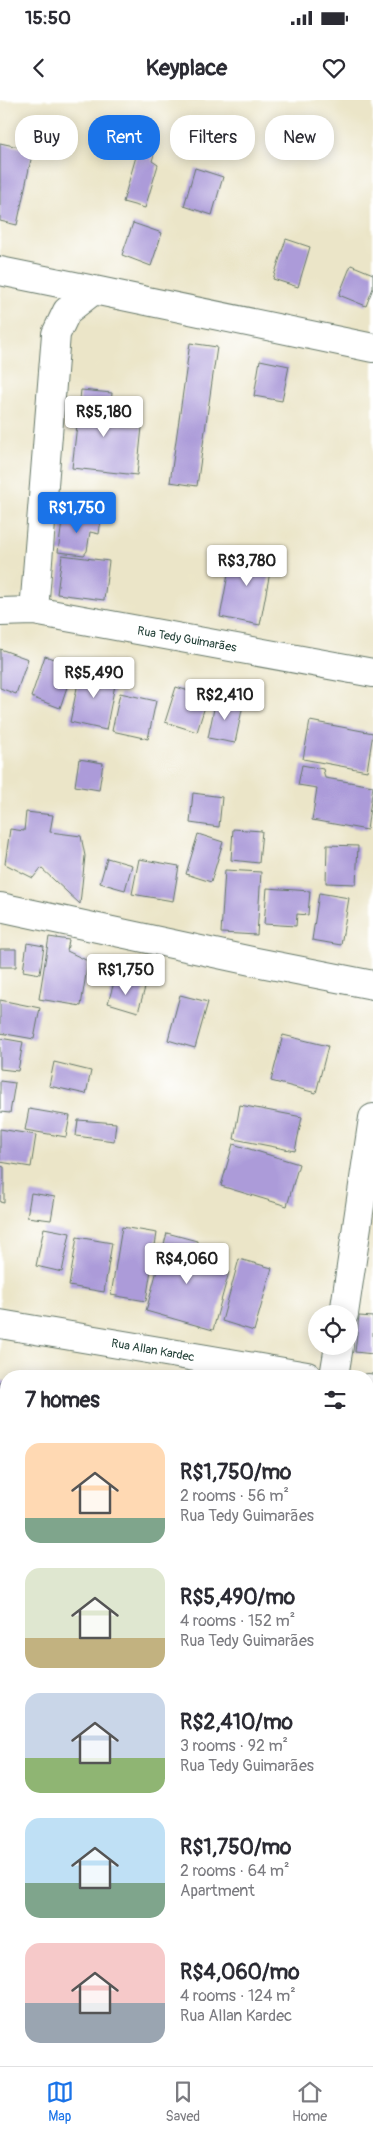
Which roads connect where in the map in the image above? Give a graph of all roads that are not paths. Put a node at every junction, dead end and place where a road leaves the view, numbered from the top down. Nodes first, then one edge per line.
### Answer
1 (0, 271) edge
2 (94, 290) junction
3 (373, 348) edge
4 (34, 611) junction
5 (0, 612) edge
6 (373, 673) edge
7 (0, 907) edge
8 (373, 985) edge
9 (373, 1118) edge
10 (345, 1305) edge
11 (0, 1324) edge
12 (338, 1355) edge
13 (271, 1370) edge
14 (335, 1370) edge

1 - 2 street
2 - 3 street
2 - 4 street
4 - 5 street, Rua Tedy Guimarães
4 - 6 street, Rua Tedy Guimarães
7 - 8 street
9 - 10 street
11 - 13 street, Rua Allan Kardec
12 - 14 street

